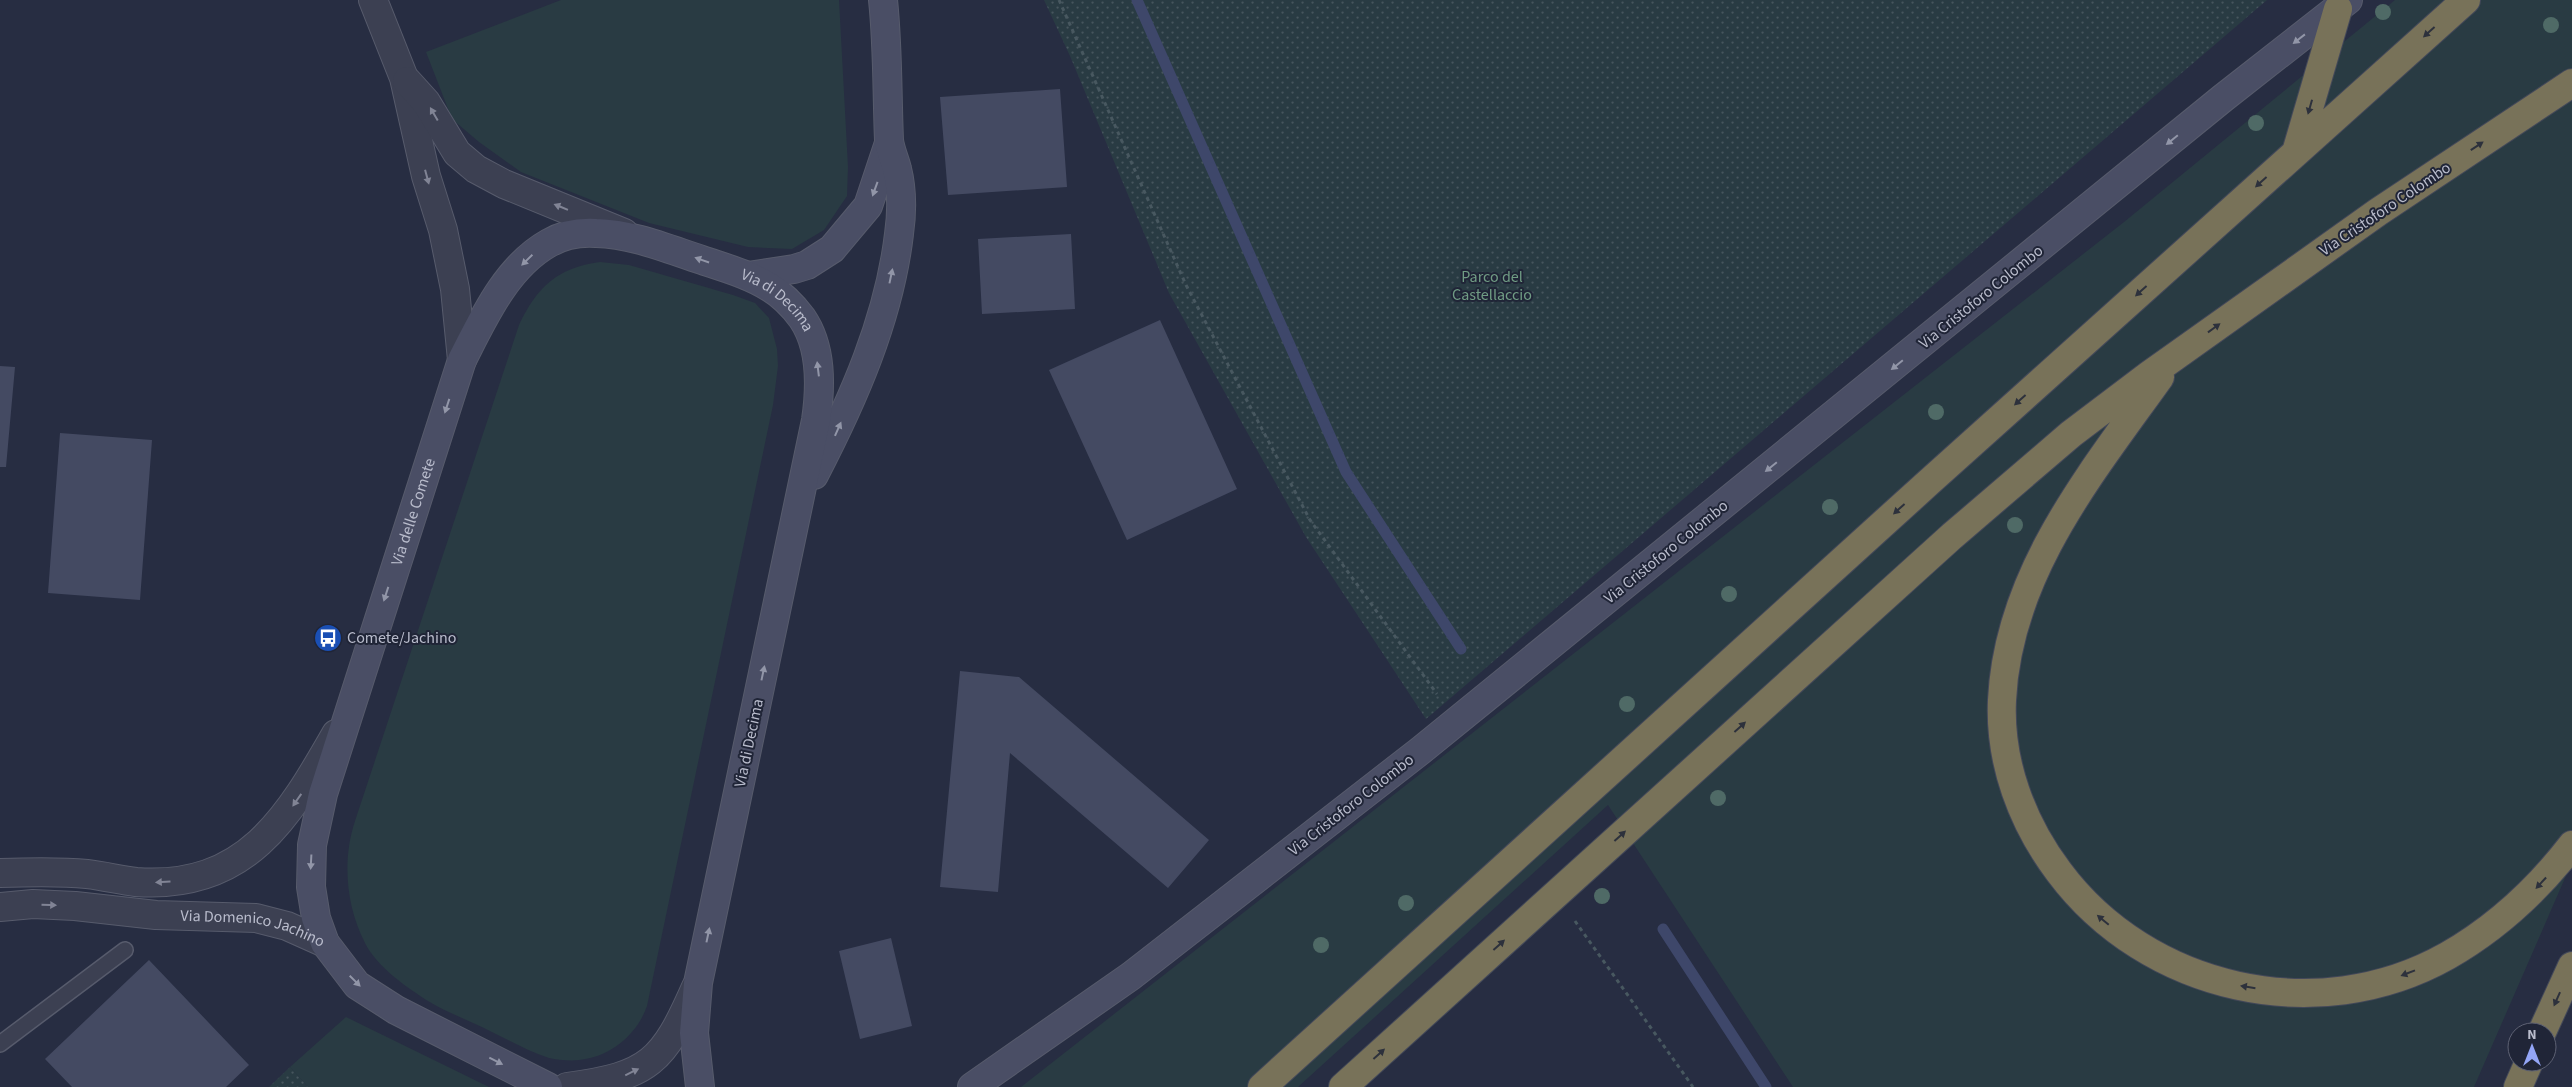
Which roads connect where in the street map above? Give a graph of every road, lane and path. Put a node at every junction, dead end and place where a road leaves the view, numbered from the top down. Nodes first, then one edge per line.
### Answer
1 (373, 0) edge
2 (884, 0) edge
3 (1058, 0) edge
4 (2466, 0) edge
5 (2343, 5) edge
6 (404, 78) junction
7 (2572, 83) edge
8 (890, 143) junction
9 (2298, 149) junction
10 (638, 239) junction
11 (748, 276) junction
12 (2174, 357) junction
13 (462, 360) junction
14 (800, 503) junction
15 (347, 713) junction
16 (1456, 722) junction
17 (2572, 845) edge
18 (0, 873) edge
19 (1556, 894) junction
20 (0, 907) edge
21 (324, 943) junction
22 (125, 950) dead end
23 (2572, 966) edge
24 (698, 983) junction
25 (2547, 1022) edge
26 (0, 1044) edge
27 (2525, 1072) edge
28 (548, 1087) edge
29 (567, 1087) edge
30 (700, 1087) edge
31 (972, 1087) edge
32 (1262, 1087) edge
33 (1343, 1087) edge
34 (1693, 1087) edge
35 (2518, 1087) edge

1 - 6 street, Via delle Comete
2 - 8 main road, Via di Decima
3 - 16 path
4 -> 9 highway
5 -> 9 highway
5 -> 16 main road, Via Cristoforo Colombo
10 -> 6 street, Via delle Comete
6 -> 13 street, Via delle Comete
12 -> 7 highway, Via Cristoforo Colombo
8 -> 11 main road, Via di Decima
14 -> 8 main road, Via di Decima
9 -> 32 highway
11 -> 10 main road
10 -> 13 main road
14 -> 11 main road, Via di Decima
17 -> 12 highway
19 -> 12 highway, Via Cristoforo Colombo
13 -> 15 main road, Via delle Comete
24 -> 14 main road, Via di Decima
15 -> 18 street
15 -> 21 main road, Via delle Comete
16 - 31 main road, Via Cristoforo Colombo
33 -> 19 highway, Via Cristoforo Colombo
19 - 34 path
20 -> 21 street, Via Domenico Jachino
21 -> 28 main road, Via Domenico Jachino
22 - 26 lane
23 -> 25 highway
29 -> 24 street, Via di Decima
24 - 30 main road, Via di Decima
27 - 35 highway

